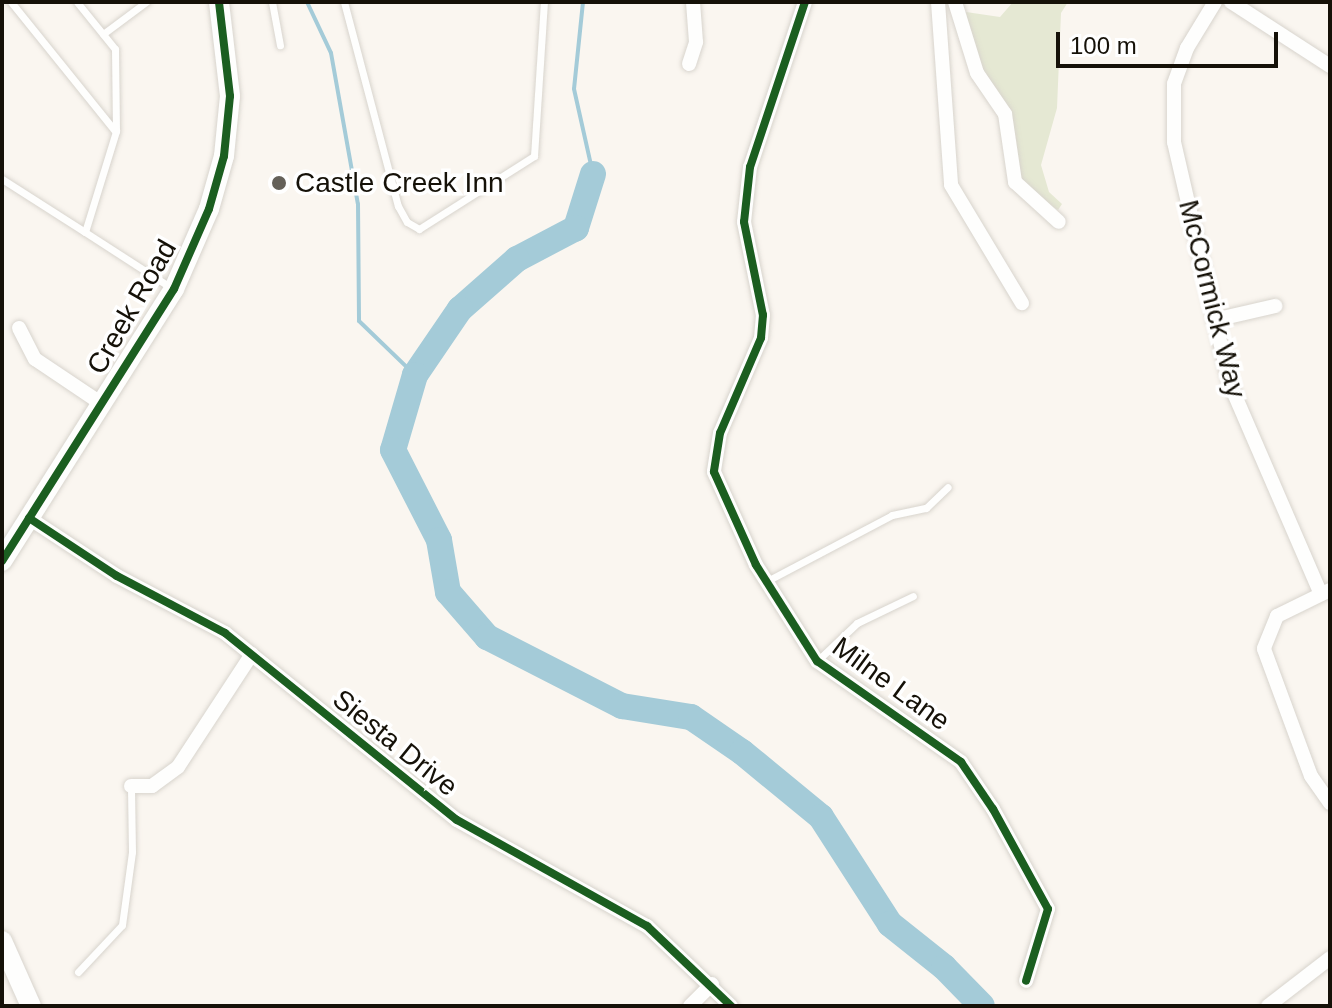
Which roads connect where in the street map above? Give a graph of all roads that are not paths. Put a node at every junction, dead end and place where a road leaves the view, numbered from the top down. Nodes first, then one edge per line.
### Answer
1 (11, 2) edge
2 (77, 2) edge
3 (146, 2) edge
4 (219, 2) edge
5 (272, 2) edge
6 (344, 2) edge
7 (544, 2) edge
8 (693, 2) edge
9 (805, 2) edge
10 (938, 2) edge
11 (955, 2) edge
12 (1215, 2) edge
13 (1231, 2) edge
14 (103, 34) junction
15 (280, 45) dead end
16 (689, 64) dead end
17 (1330, 66) edge
18 (116, 131) junction
19 (2, 179) edge
20 (1059, 222) dead end
21 (85, 232) junction
22 (174, 289) junction
23 (1022, 303) dead end
24 (1275, 306) dead end
25 (1214, 320) junction
26 (19, 328) dead end
27 (102, 404) junction
28 (948, 487) dead end
29 (29, 518) junction
30 (2, 561) edge
31 (765, 582) junction
32 (1326, 592) edge
33 (913, 596) dead end
34 (252, 654) junction
35 (817, 661) junction
36 (131, 786) joint
37 (1330, 803) edge
38 (2, 941) edge
39 (1330, 958) edge
40 (78, 972) dead end
41 (1026, 981) dead end
42 (712, 984) junction
43 (31, 1006) edge
44 (690, 1006) edge
45 (731, 1006) edge
46 (1268, 1006) edge

1 - 18 lane
2 - 14 lane
3 - 14 lane
4 - 22 street, Creek Road
5 - 15 lane
6 - 7 lane
8 - 16 street
9 - 31 street, Milne Lane
10 - 23 street
11 - 20 street
12 - 25 street, McCormick Way
13 - 17 street
14 - 18 lane
18 - 21 lane
19 - 21 lane
21 - 22 lane
22 - 27 street, Creek Road
24 - 25 street
25 - 32 street, McCormick Way
26 - 27 street
27 - 29 street, Creek Road
28 - 31 lane
29 - 30 street, Creek Road
29 - 34 street, Siesta Drive
31 - 35 street, Milne Lane
32 - 37 street
33 - 35 lane
34 - 36 street
34 - 42 street, Siesta Drive
35 - 41 street, Milne Lane
36 - 40 lane
38 - 43 street
39 - 46 street
42 - 44 street
42 - 45 street, Siesta Drive

